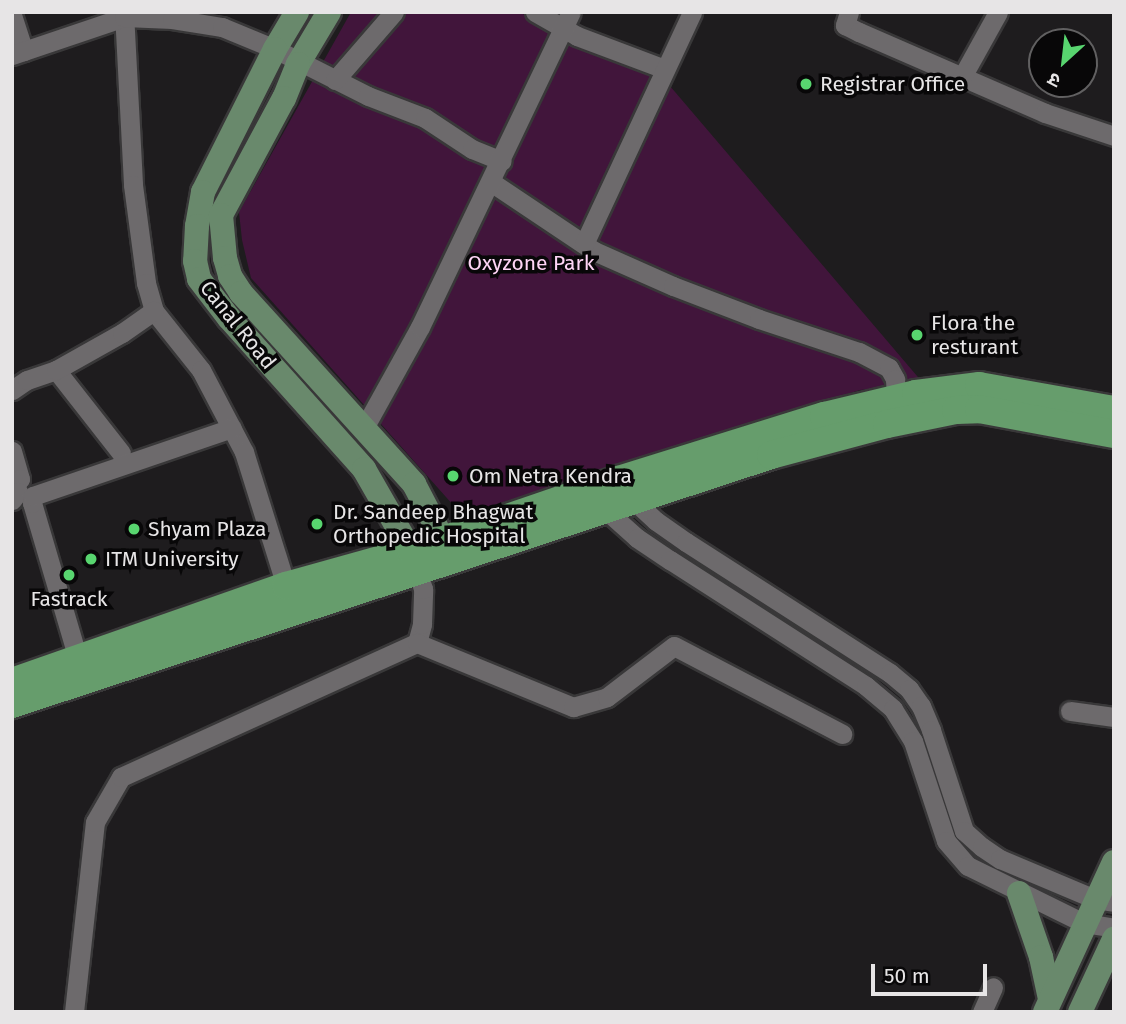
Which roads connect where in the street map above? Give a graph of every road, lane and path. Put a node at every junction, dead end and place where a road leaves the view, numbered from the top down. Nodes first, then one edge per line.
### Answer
1 (297, 12) edge
2 (329, 12) edge
3 (394, 12) edge
4 (534, 12) edge
5 (692, 12) edge
6 (849, 12) edge
7 (998, 12) edge
8 (12, 15) edge
9 (124, 15) edge
10 (223, 20) edge
11 (567, 20) edge
12 (275, 49) junction
13 (18, 53) edge
14 (299, 64) junction
15 (665, 69) junction
16 (962, 77) junction
17 (335, 80) junction
18 (1114, 136) edge
19 (502, 162) junction
20 (491, 182) junction
21 (584, 244) junction
22 (153, 311) junction
23 (56, 370) junction
24 (13, 388) edge
25 (900, 409) junction
26 (1114, 410) edge
27 (232, 428) junction
28 (364, 428) junction
29 (1114, 434) edge
30 (12, 452) edge
31 (121, 453) dead end
32 (625, 490) junction
33 (12, 500) edge
34 (597, 501) junction
35 (449, 551) junction
36 (415, 562) junction
37 (286, 586) junction
38 (417, 643) junction
39 (78, 659) junction
40 (12, 682) edge
41 (12, 704) edge
42 (1070, 711) dead end
43 (1114, 718) edge
44 (842, 734) dead end
45 (1114, 862) edge
46 (1019, 894) junction
47 (1105, 900) edge
48 (1084, 923) junction
49 (1114, 928) edge
50 (1114, 939) edge
51 (993, 987) dead end
52 (1047, 1005) edge
53 (74, 1012) edge
54 (982, 1012) edge
55 (1080, 1012) edge

1 - 12 main road, Canal Road
2 - 14 main road, Canal Road
3 - 17 street
4 - 11 street
5 - 15 street
6 - 16 street
7 - 16 street
8 - 13 street
9 - 10 street
9 - 13 street
9 - 22 street
10 - 12 street
11 - 15 street
11 - 19 street
12 - 14 street
12 - 36 main road, Canal Road
14 - 17 street
14 - 28 main road, Canal Road
15 - 21 street
16 - 18 street
17 - 19 street
19 - 20 street
20 - 21 street
20 - 28 street
21 - 25 street
22 - 23 street
22 - 27 street
23 - 24 street
23 - 31 street
25 - 26 highway
25 - 29 highway
25 - 32 highway
27 - 37 street
27 - 39 street
28 - 35 main road, Canal Road
30 - 33 street
32 - 34 highway
32 - 47 street
34 - 35 highway
34 - 46 street
35 - 36 highway
36 - 37 highway
36 - 38 street
36 - 41 highway
37 - 39 highway
38 - 44 street
38 - 53 street
39 - 40 highway
42 - 43 street
45 - 47 main road
46 - 48 street
46 - 52 main road
47 - 48 main road
48 - 49 street
48 - 52 main road
50 - 55 main road
51 - 54 street

